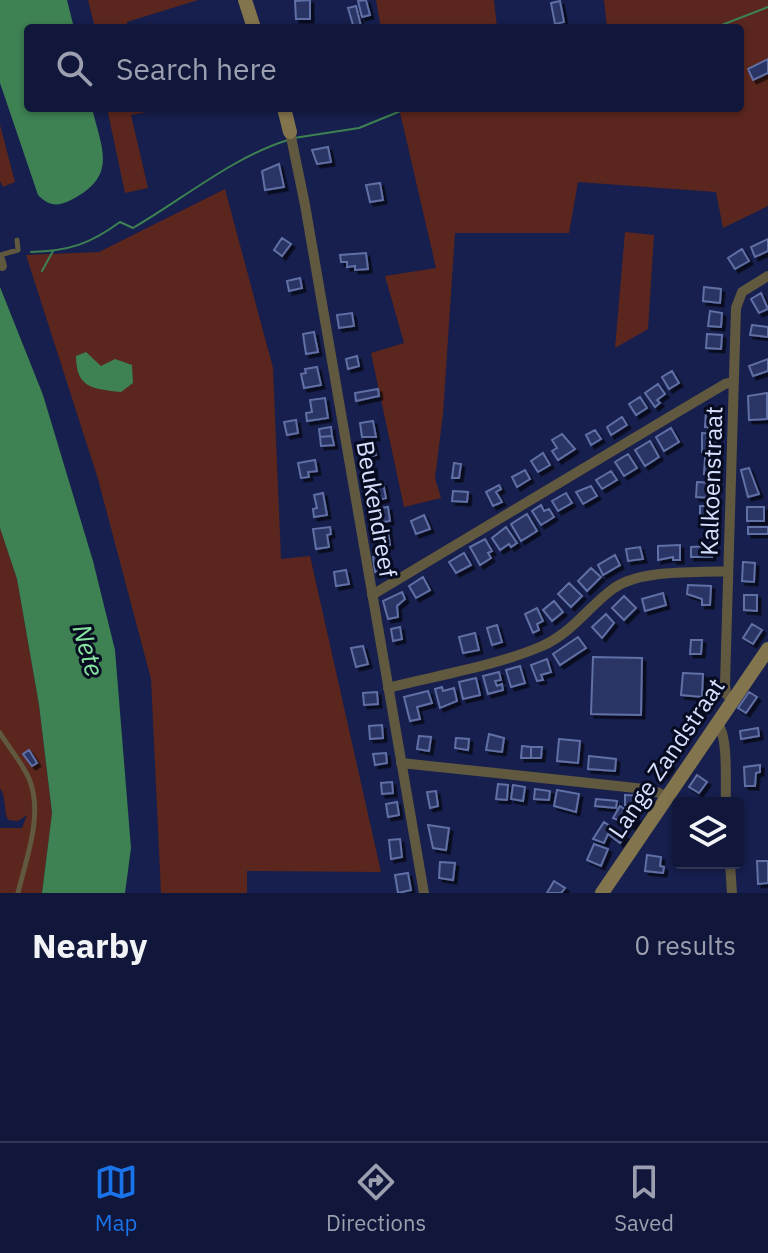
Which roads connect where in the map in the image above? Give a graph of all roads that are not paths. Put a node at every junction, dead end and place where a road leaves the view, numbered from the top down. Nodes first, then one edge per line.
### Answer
1 (245, 0) edge
2 (253, 24) edge
3 (285, 112) edge
4 (291, 138) joint
5 (17, 240) dead end
6 (1, 260) edge
7 (768, 276) edge
8 (734, 382) junction
9 (728, 571) junction
10 (372, 595) junction
11 (768, 649) edge
12 (388, 688) junction
13 (733, 700) junction
14 (717, 723) junction
15 (0, 733) edge
16 (401, 763) junction
17 (667, 797) junction
18 (726, 797) edge
19 (730, 869) edge
20 (18, 893) edge
21 (424, 893) edge
22 (602, 893) edge
23 (732, 893) edge

1 - 2 street
3 - 4 street
4 - 10 street, Beukendreef
5 - 6 lane
7 - 8 street, Kalkoenstraat
8 - 9 street, Kalkoenstraat
8 - 10 street
9 - 12 street
9 - 13 street, Kalkoenstraat
10 - 12 street, Beukendreef
11 - 13 street, Lange Zandstraat
12 - 16 street, Beukendreef
13 - 14 street, Lange Zandstraat
14 - 17 street, Lange Zandstraat
14 - 18 street
15 - 20 lane
16 - 17 street
16 - 21 street, Beukendreef
17 - 22 street, Lange Zandstraat
19 - 23 street

